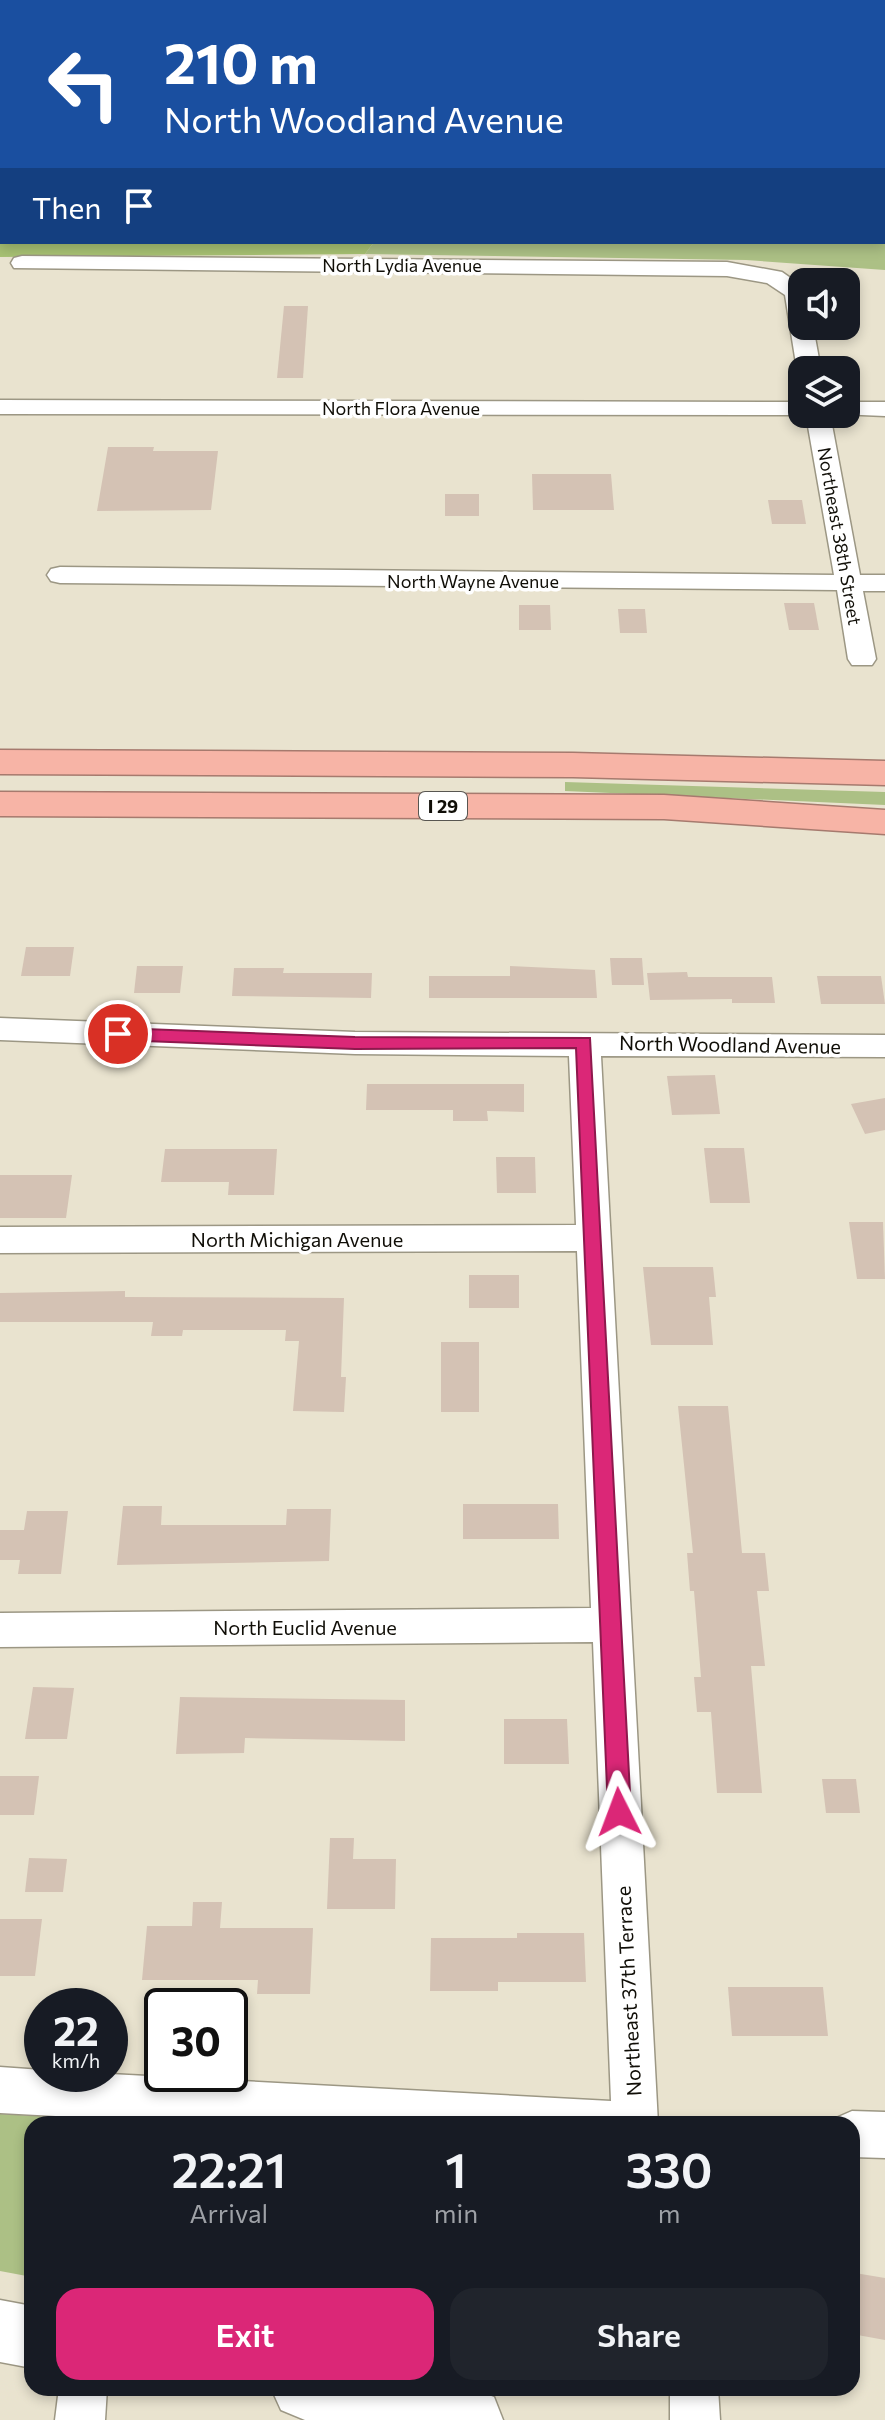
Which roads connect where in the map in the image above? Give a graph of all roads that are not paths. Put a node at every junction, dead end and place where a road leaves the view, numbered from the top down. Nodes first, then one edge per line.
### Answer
1 (22, 263) dead end
2 (807, 356) edge
3 (0, 407) edge
4 (788, 409) edge
5 (860, 409) edge
6 (885, 409) edge
7 (821, 428) edge
8 (60, 575) dead end
9 (850, 583) junction
10 (885, 583) edge
11 (862, 659) dead end
12 (0, 762) edge
13 (885, 772) edge
14 (0, 804) edge
15 (885, 822) edge
16 (0, 1029) edge
17 (584, 1042) junction
18 (885, 1046) edge
19 (594, 1238) junction
20 (0, 1240) edge
21 (610, 1625) junction
22 (0, 1630) edge
23 (0, 2090) edge
24 (469, 2116) edge
25 (635, 2116) edge
26 (860, 2134) edge
27 (885, 2135) edge
28 (0, 2331) edge
29 (24, 2336) edge
30 (82, 2396) edge
31 (345, 2396) edge
32 (694, 2396) edge
33 (80, 2420) edge
34 (471, 2420) edge
35 (695, 2420) edge

1 - 2 street, North Lydia Avenue
3 - 4 street, North Flora Avenue
5 - 6 street
7 - 9 street, Northeast 38th Street
8 - 9 street, North Wayne Avenue
9 - 10 street, North Wayne Avenue
9 - 11 street, Northeast 38th Street
12 - 13 highway, I 29
14 - 15 highway, I 29
16 - 17 street, North Woodland Avenue
17 - 18 street, North Woodland Avenue
17 - 19 street, Northeast 37th Terrace
19 - 20 street, North Michigan Avenue
19 - 21 street, Northeast 37th Terrace
21 - 22 street, North Euclid Avenue
21 - 25 street, Northeast 37th Terrace
23 - 24 street
26 - 27 street
28 - 29 main road
30 - 33 street
31 - 34 main road
32 - 35 street

